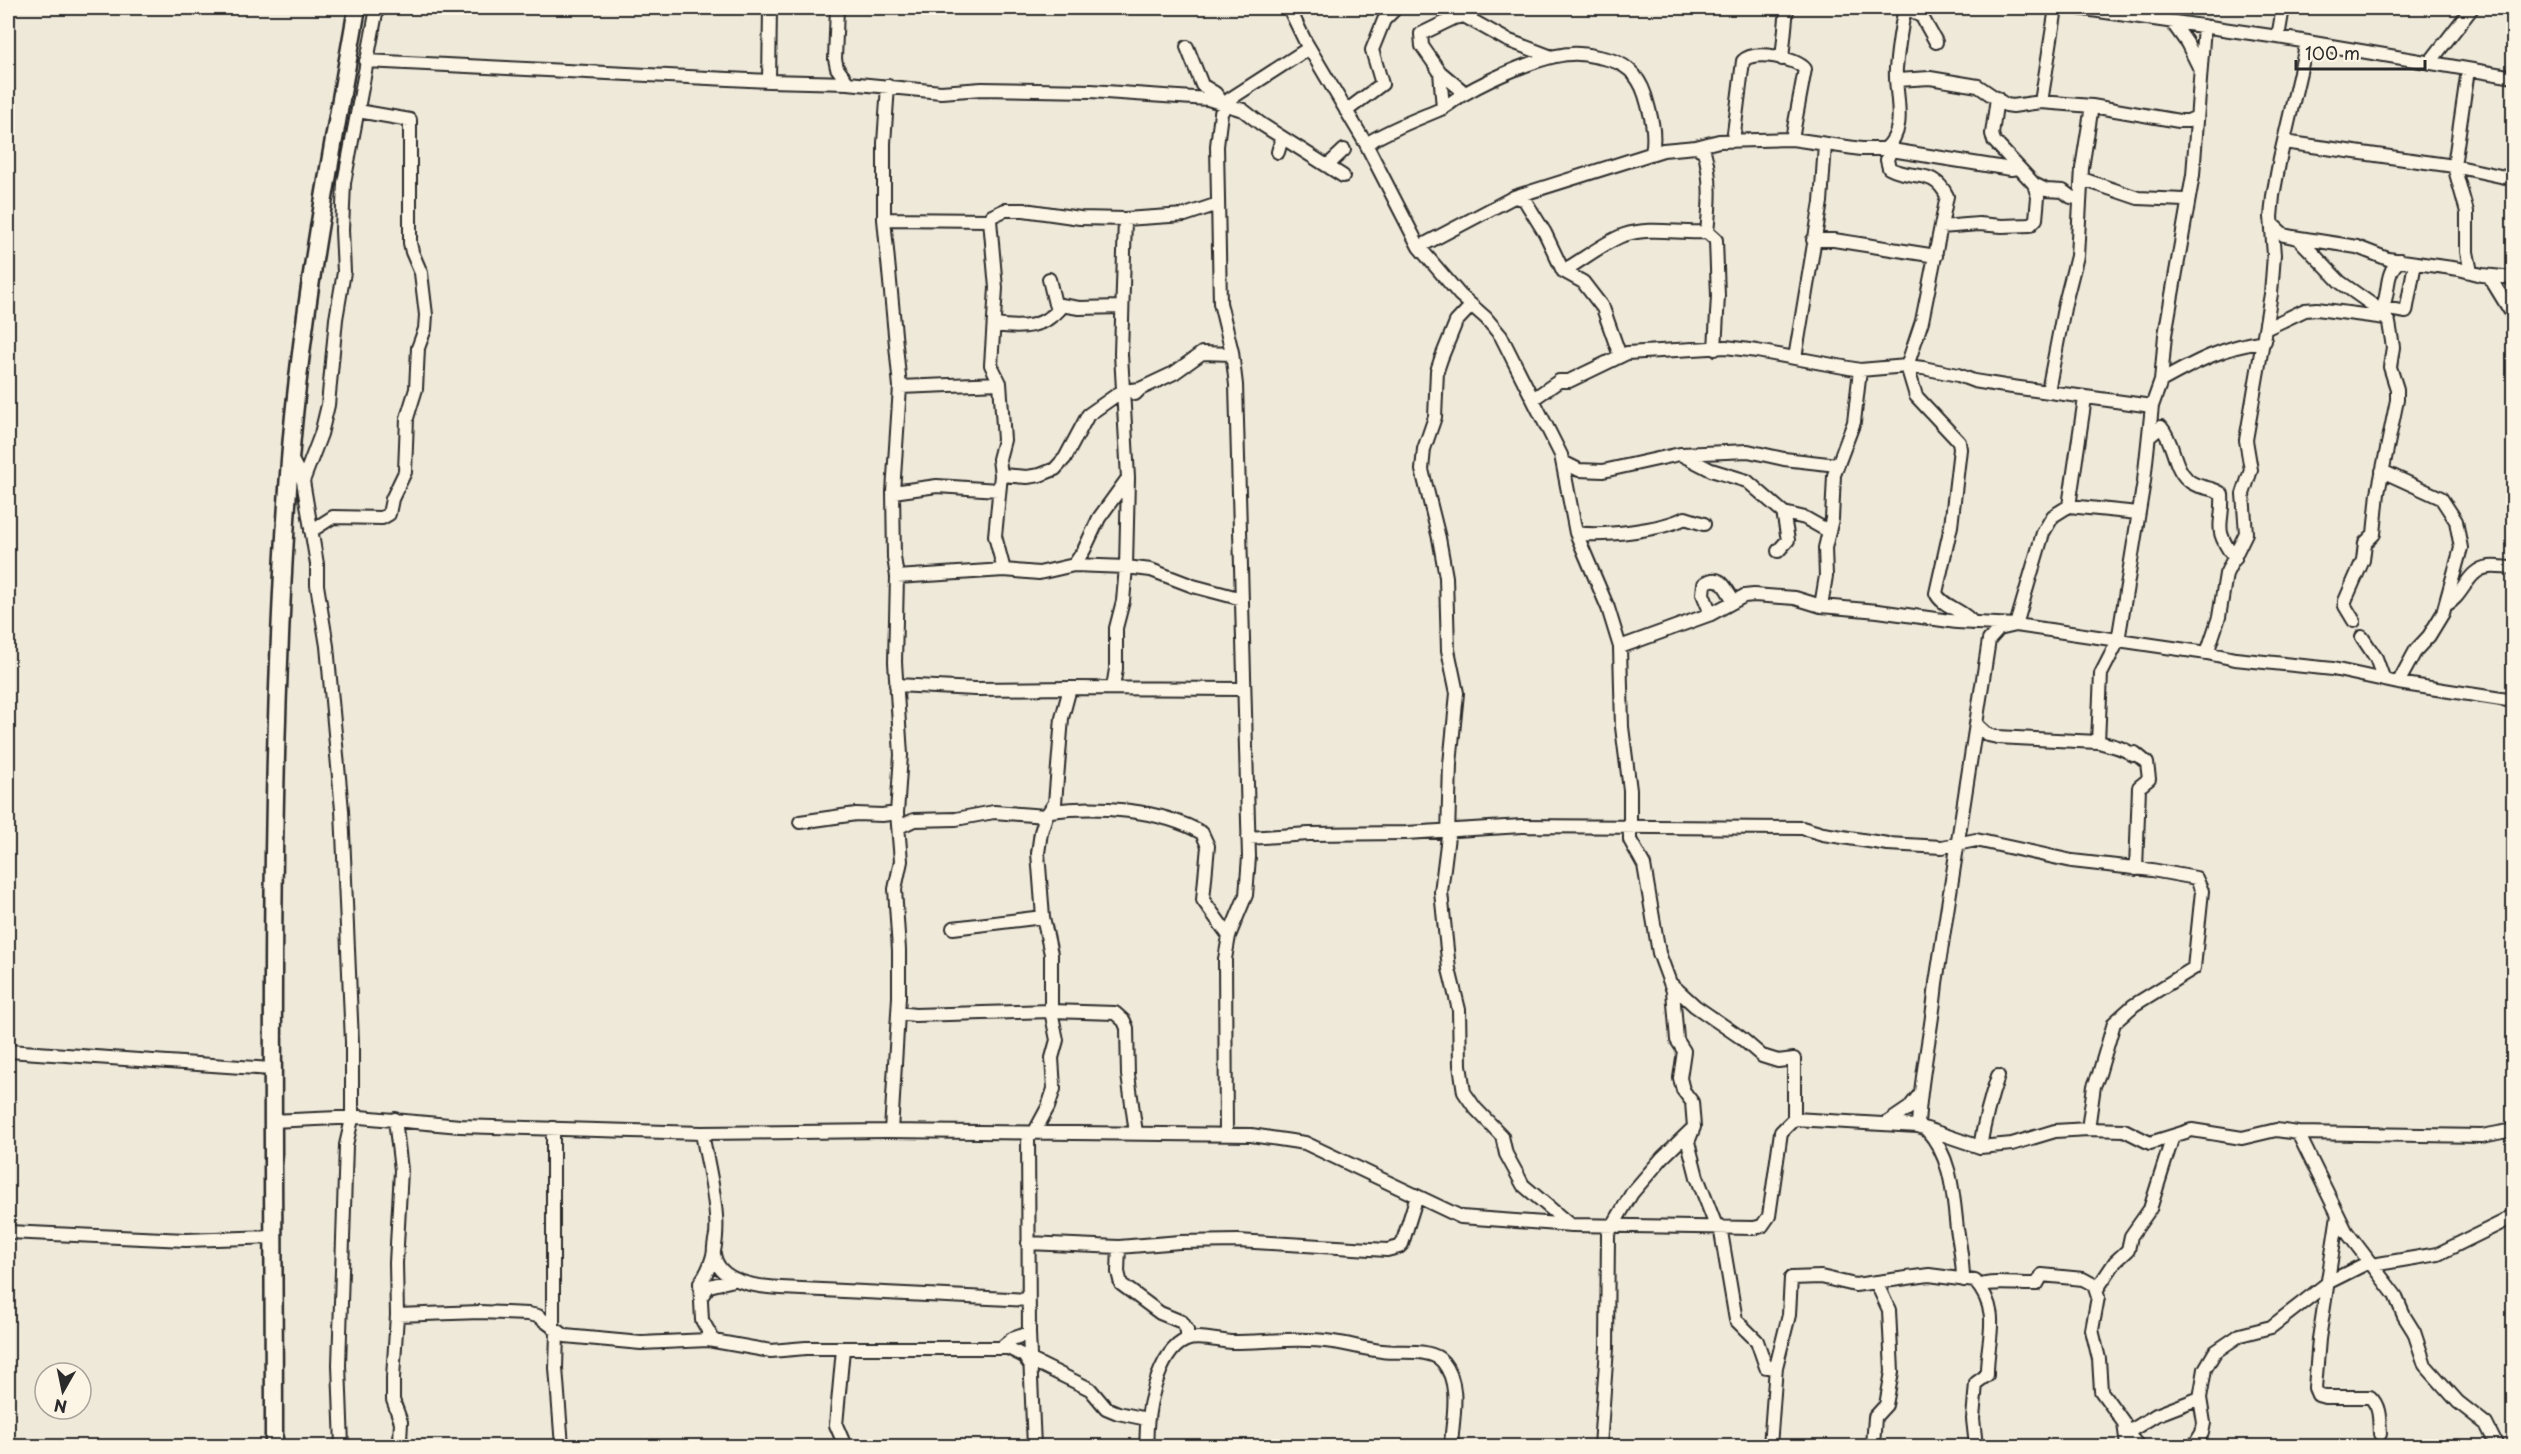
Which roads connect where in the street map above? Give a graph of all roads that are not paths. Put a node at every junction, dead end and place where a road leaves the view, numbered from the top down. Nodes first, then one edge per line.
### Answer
1 (357, 8) edge
2 (377, 8) edge
3 (770, 8) edge
4 (837, 8) edge
5 (1289, 8) edge
6 (1396, 8) edge
7 (1787, 8) edge
8 (1907, 8) edge
9 (2056, 8) edge
10 (2084, 8) edge
11 (2283, 8) edge
12 (2472, 8) edge
13 (2172, 22) junction
14 (2204, 26) junction
15 (2278, 37) junction
16 (1935, 42) dead end
17 (2307, 42) junction
18 (1187, 47) dead end
19 (1309, 48) junction
20 (1552, 57) junction
21 (1782, 59) junction
22 (366, 61) junction
23 (2430, 63) junction
24 (2200, 67) junction
25 (2468, 70) junction
26 (1440, 72) junction
27 (2514, 77) edge
28 (1897, 80) junction
29 (769, 81) junction
30 (848, 83) junction
31 (888, 87) junction
32 (1465, 93) junction
33 (1997, 98) junction
34 (2041, 102) junction
35 (1225, 105) junction
36 (2092, 106) junction
37 (1443, 108) junction
38 (358, 111) junction
39 (1346, 111) junction
40 (2198, 117) junction
41 (1282, 138) junction
42 (1792, 139) junction
43 (1733, 141) junction
44 (2283, 142) junction
45 (1366, 144) junction
46 (1825, 144) junction
47 (1696, 147) junction
48 (1344, 150) dead end
49 (1887, 150) junction
50 (1278, 152) dead end
51 (1652, 153) junction
52 (1327, 166) junction
53 (2454, 166) junction
54 (2019, 168) junction
55 (1343, 176) dead end
56 (2082, 179) junction
57 (2514, 179) edge
58 (2034, 184) junction
59 (1514, 197) junction
60 (2189, 198) junction
61 (2080, 200) junction
62 (1218, 204) junction
63 (884, 219) junction
64 (1125, 219) junction
65 (990, 220) junction
66 (2271, 224) junction
67 (1941, 227) junction
68 (1707, 232) junction
69 (2299, 239) junction
70 (1813, 240) junction
71 (1419, 247) junction
72 (1936, 256) junction
73 (2400, 260) junction
74 (2415, 263) junction
75 (1563, 271) junction
76 (2471, 272) junction
77 (2489, 276) junction
78 (2514, 278) edge
79 (1049, 279) dead end
80 (1063, 306) junction
81 (1471, 306) junction
82 (1122, 307) junction
83 (2383, 312) junction
84 (2514, 317) edge
85 (995, 325) junction
86 (2267, 328) junction
87 (2265, 341) junction
88 (1715, 348) junction
89 (1232, 354) junction
90 (1620, 356) junction
91 (1795, 358) junction
92 (1907, 366) junction
93 (1860, 370) junction
94 (2161, 381) junction
95 (1000, 383) junction
96 (900, 387) junction
97 (1140, 389) junction
98 (1122, 391) junction
99 (2048, 391) junction
100 (2085, 398) junction
101 (1533, 399) junction
102 (2152, 405) junction
103 (1124, 410) junction
104 (2150, 436) junction
105 (1680, 454) junction
106 (291, 457) junction
107 (1563, 462) junction
108 (1837, 465) junction
109 (2382, 471) junction
110 (1001, 475) junction
111 (1128, 478) junction
112 (303, 482) junction
113 (2247, 482) junction
114 (998, 490) junction
115 (893, 492) junction
116 (2222, 494) junction
117 (2069, 506) junction
118 (1783, 512) junction
119 (2138, 513) junction
120 (1704, 524) dead end
121 (311, 531) junction
122 (1828, 531) junction
123 (1576, 533) junction
124 (1778, 550) dead end
125 (2235, 559) junction
126 (1074, 565) junction
127 (1126, 567) junction
128 (2514, 568) edge
129 (1004, 570) junction
130 (897, 577) junction
131 (1242, 599) junction
132 (1734, 601) junction
133 (2446, 604) junction
134 (1821, 606) junction
135 (1711, 614) junction
136 (2354, 621) dead end
137 (1976, 623) junction
138 (2016, 625) junction
139 (2362, 637) dead end
140 (1989, 640) junction
141 (2118, 641) junction
142 (1620, 647) junction
143 (2207, 653) junction
144 (2384, 680) junction
145 (2398, 683) junction
146 (896, 685) junction
147 (1070, 688) junction
148 (1113, 688) junction
149 (1243, 689) junction
150 (2514, 701) edge
151 (1976, 724) junction
152 (1989, 735) junction
153 (1973, 742) junction
154 (2098, 742) junction
155 (897, 813) junction
156 (1048, 814) junction
157 (800, 822) dead end
158 (899, 827) junction
159 (1629, 828) junction
160 (1448, 831) junction
161 (1248, 838) junction
162 (1956, 846) junction
163 (2136, 869) junction
164 (1043, 917) junction
165 (953, 928) dead end
166 (1229, 936) junction
167 (1669, 982) junction
168 (1051, 1011) junction
169 (898, 1013) junction
170 (8, 1051) edge
171 (271, 1069) junction
172 (1998, 1076) dead end
173 (1921, 1093) junction
174 (352, 1119) junction
175 (395, 1119) junction
176 (1794, 1119) junction
177 (271, 1121) junction
178 (1887, 1123) junction
179 (1694, 1127) junction
180 (1921, 1127) junction
181 (553, 1128) junction
182 (2088, 1129) junction
183 (2514, 1130) edge
184 (891, 1131) junction
185 (702, 1133) junction
186 (1031, 1133) junction
187 (1136, 1133) junction
188 (1226, 1133) junction
189 (2298, 1133) junction
190 (2173, 1136) junction
191 (1980, 1148) junction
192 (1417, 1196) junction
193 (2514, 1214) edge
194 (2338, 1215) junction
195 (1570, 1225) junction
196 (1612, 1225) junction
197 (1718, 1226) junction
198 (8, 1232) edge
199 (716, 1235) junction
200 (274, 1237) junction
201 (1028, 1243) junction
202 (1119, 1247) junction
203 (2371, 1264) junction
204 (734, 1280) junction
205 (1963, 1280) junction
206 (1876, 1282) junction
207 (2329, 1282) junction
208 (1979, 1286) junction
209 (2097, 1289) junction
210 (701, 1297) junction
211 (1029, 1300) junction
212 (397, 1315) junction
213 (702, 1320) junction
214 (555, 1330) junction
215 (1029, 1333) junction
216 (681, 1340) junction
217 (1186, 1340) junction
218 (714, 1341) junction
219 (1001, 1348) junction
220 (843, 1349) junction
221 (1031, 1364) junction
222 (1776, 1367) junction
223 (2200, 1398) junction
224 (1147, 1419) junction
225 (2127, 1432) junction
226 (2380, 1434) dead end
227 (274, 1446) edge
228 (342, 1446) edge
229 (403, 1446) edge
230 (562, 1446) edge
231 (845, 1446) edge
232 (1034, 1446) edge
233 (1147, 1446) edge
234 (1451, 1446) edge
235 (1600, 1446) edge
236 (1770, 1446) edge
237 (1873, 1446) edge
238 (1976, 1446) edge
239 (2127, 1446) edge
240 (2138, 1446) edge
241 (2194, 1446) edge
242 (2497, 1446) edge

1 - 106 highway
2 - 22 street
3 - 29 street
4 - 30 street
5 - 19 street
6 - 39 street
7 - 21 street
8 - 16 street
8 - 28 street
9 - 34 street
10 - 13 street
11 - 15 street
12 - 23 street
13 - 14 street
13 - 24 street
14 - 15 street
14 - 24 street
15 - 17 street
17 - 23 street
17 - 44 street
18 - 35 street
19 - 35 street
19 - 39 street
20 - 26 street
20 - 32 street
20 - 51 street
21 - 42 street
21 - 43 street
22 - 29 street
22 - 38 street
23 - 25 street
24 - 40 street
25 - 27 street
25 - 53 street
26 - 32 street
26 - 37 street
28 - 33 street
28 - 49 street
29 - 30 street
30 - 31 street
31 - 35 street
31 - 63 street
32 - 37 street
33 - 34 street
33 - 54 street
34 - 36 street
35 - 41 street
35 - 62 street
36 - 40 street
36 - 56 street
37 - 45 street
38 - 112 street
38 - 121 street
39 - 45 street
40 - 60 street
41 - 50 street
41 - 52 street
42 - 43 street
42 - 46 street
43 - 47 street
44 - 53 street
44 - 66 street
45 - 71 street
46 - 49 street
46 - 70 street
47 - 51 street
47 - 68 street
48 - 52 street
49 - 54 street
49 - 67 street
51 - 59 street
52 - 55 street
53 - 57 street
53 - 76 street
54 - 58 street
56 - 60 street
56 - 61 street
58 - 61 street
58 - 67 street
59 - 71 street
59 - 75 street
60 - 94 street
61 - 99 street
62 - 64 street
62 - 89 street
63 - 65 street
63 - 96 street
64 - 65 street
64 - 82 street
65 - 85 street
66 - 69 street
66 - 86 street
67 - 72 street
68 - 75 street
68 - 88 street
69 - 73 street
69 - 83 street
70 - 72 street
70 - 91 street
71 - 81 street
72 - 92 street
73 - 74 street
73 - 83 street
74 - 76 street
74 - 83 street
75 - 90 street
76 - 77 street
77 - 78 street
77 - 84 street
79 - 80 street
80 - 82 street
80 - 85 street
81 - 101 street
81 - 160 street
82 - 98 street
83 - 86 street
83 - 109 street
85 - 95 street
86 - 87 street
87 - 94 street
87 - 113 street
88 - 90 street
88 - 91 street
89 - 97 street
89 - 131 street
90 - 101 street
91 - 93 street
92 - 93 street
92 - 99 street
92 - 137 street
93 - 108 street
94 - 102 street
95 - 96 street
95 - 110 street
96 - 115 street
97 - 98 street
97 - 103 street
98 - 103 street
98 - 110 street
99 - 100 street
100 - 102 street
100 - 117 street
101 - 107 street
102 - 104 street
103 - 111 street
104 - 116 street
104 - 119 street
105 - 107 street
105 - 108 street
105 - 118 street
106 - 112 street
106 - 171 highway
107 - 123 street
108 - 122 street
109 - 133 street
109 - 136 street
110 - 114 street
111 - 126 street
111 - 127 street
112 - 121 street
113 - 116 street
113 - 125 street
114 - 115 street
114 - 129 street
115 - 130 street
116 - 125 street
117 - 119 street
117 - 138 street
118 - 122 street
118 - 124 street
119 - 141 street
120 - 123 street
121 - 174 street
122 - 134 street
123 - 142 street
125 - 143 street
126 - 127 street
126 - 129 street
127 - 131 street
127 - 148 street
128 - 133 street
129 - 130 street
130 - 146 street
131 - 149 street
132 - 134 street
132 - 135 street
132 - 135 street
133 - 145 street
134 - 137 street
135 - 142 street
137 - 138 street
137 - 140 street
138 - 140 street
138 - 141 street
139 - 144 street
140 - 151 street
141 - 143 street
141 - 154 street
142 - 159 street
143 - 144 street
144 - 145 street
145 - 150 street
146 - 147 street
146 - 155 street
147 - 148 street
147 - 156 street
148 - 149 street
149 - 161 street
151 - 152 street
151 - 153 street
152 - 153 street
152 - 154 street
153 - 162 street
154 - 163 street
155 - 157 street
155 - 158 street
156 - 158 street
156 - 164 street
156 - 166 street
158 - 169 street
159 - 160 street
159 - 162 street
159 - 167 street
160 - 161 street
160 - 195 street
161 - 166 street
162 - 163 street
162 - 173 street
163 - 182 street
164 - 165 street
164 - 168 street
166 - 188 street
167 - 176 street
167 - 179 street
168 - 169 street
168 - 186 street
168 - 187 street
169 - 184 street
170 - 171 street
171 - 177 highway
172 - 191 street
173 - 178 street
173 - 180 street
174 - 175 street
174 - 177 street
174 - 228 street
175 - 181 street
175 - 212 street
176 - 178 street
176 - 197 street
177 - 200 highway
178 - 180 street
179 - 196 street
179 - 197 street
180 - 191 street
180 - 205 street
181 - 185 street
181 - 214 street
182 - 190 street
182 - 191 street
183 - 189 street
184 - 185 street
184 - 186 street
185 - 199 street
186 - 187 street
186 - 201 street
187 - 188 street
188 - 192 street
189 - 190 street
189 - 194 street
190 - 209 street
192 - 195 street
192 - 202 street
193 - 203 street
194 - 203 street
194 - 207 street
195 - 196 street
196 - 197 street
196 - 235 street
197 - 222 street
198 - 200 street
199 - 204 street
199 - 210 street
200 - 227 highway
201 - 202 street
201 - 211 street
202 - 217 street
203 - 207 street
203 - 242 street
204 - 210 street
204 - 211 street
205 - 206 street
205 - 208 street
206 - 222 street
206 - 237 street
207 - 223 street
207 - 226 street
208 - 209 street
208 - 238 street
209 - 225 street
210 - 213 street
211 - 215 street
212 - 214 street
212 - 229 street
213 - 216 street
213 - 218 street
214 - 216 street
214 - 230 street
215 - 219 street
215 - 221 street
216 - 218 street
217 - 224 street
217 - 234 street
218 - 220 street
219 - 220 street
219 - 221 street
220 - 231 street
221 - 224 street
221 - 232 street
222 - 236 street
223 - 225 street
223 - 241 street
224 - 233 street
225 - 239 street
225 - 240 street

